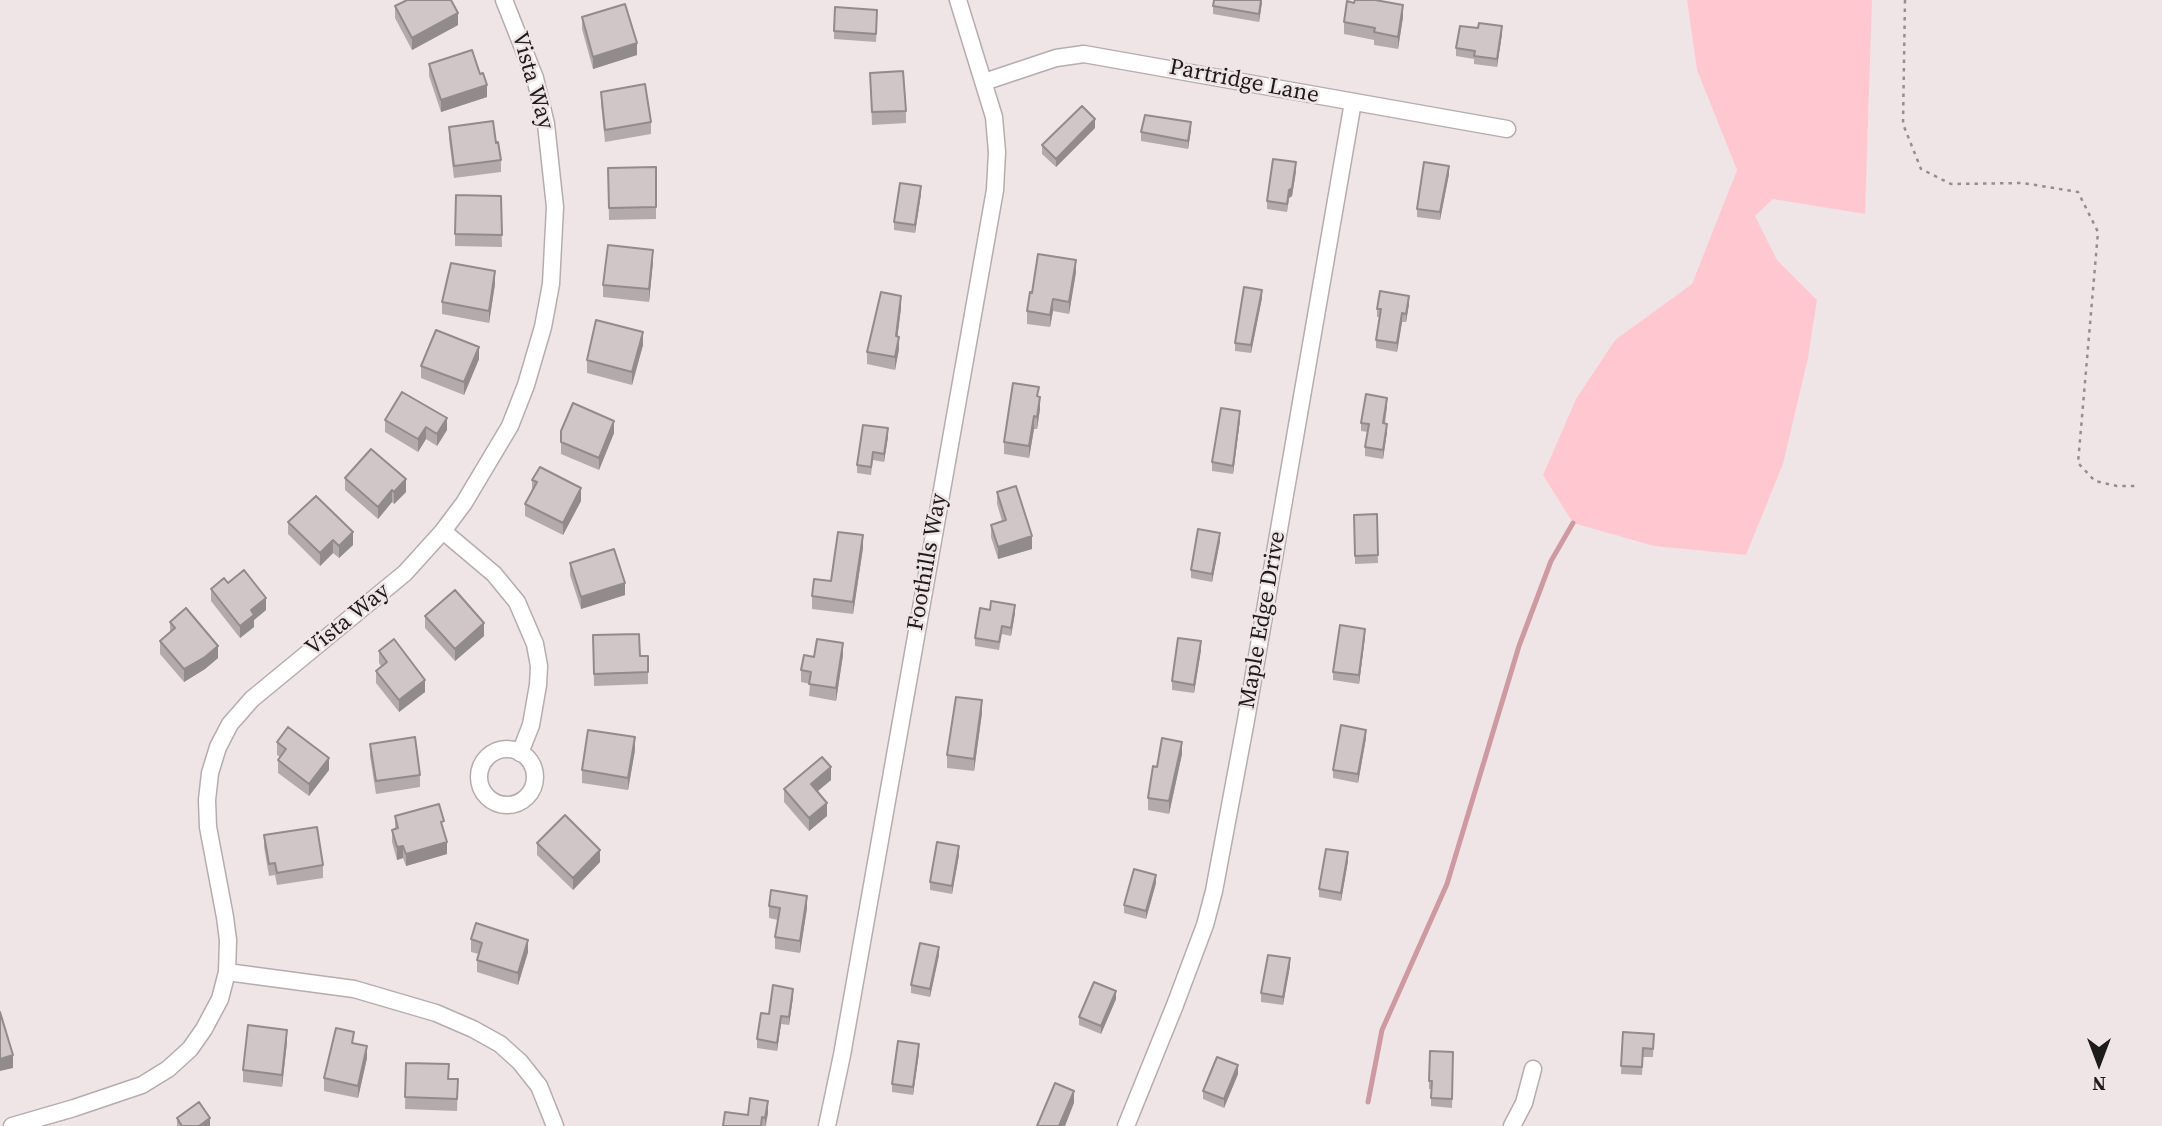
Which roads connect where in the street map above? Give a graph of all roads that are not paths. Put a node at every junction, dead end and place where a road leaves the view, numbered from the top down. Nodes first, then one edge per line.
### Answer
1 (504, 0) edge
2 (958, 0) edge
3 (984, 82) junction
4 (1353, 102) junction
5 (1507, 129) dead end
6 (443, 531) junction
7 (520, 753) dead end
8 (227, 972) junction
9 (1533, 1069) dead end
10 (12, 1126) edge
11 (555, 1126) edge
12 (827, 1126) edge
13 (1126, 1126) edge
14 (1512, 1126) edge

1 - 6 street, Vista Way
2 - 3 street, Foothills Way
3 - 4 street, Partridge Lane
3 - 12 street, Foothills Way
4 - 5 street, Partridge Lane
4 - 13 street, Maple Edge Drive
6 - 7 street
6 - 8 street, Vista Way
8 - 10 street, Vista Way
8 - 11 street
9 - 14 street

